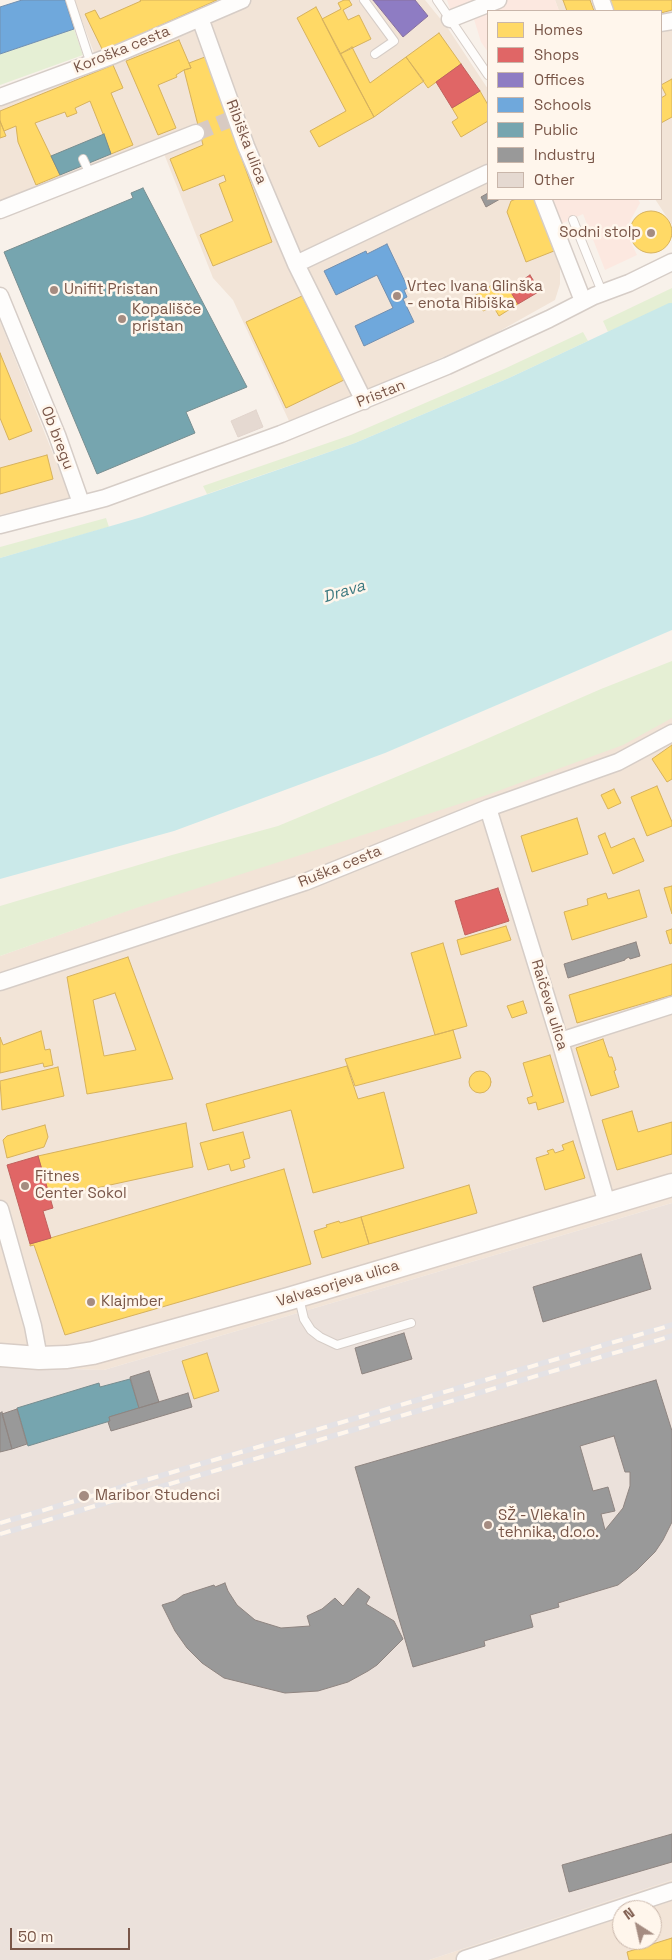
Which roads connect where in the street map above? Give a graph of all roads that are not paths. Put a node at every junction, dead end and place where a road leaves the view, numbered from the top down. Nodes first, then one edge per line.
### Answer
1 (70, 0) edge
2 (242, 0) edge
3 (364, 0) edge
4 (437, 0) edge
5 (498, 0) edge
6 (200, 18) junction
7 (450, 19) junction
8 (375, 54) dead end
9 (91, 64) junction
10 (487, 73) edge
11 (0, 97) edge
12 (196, 133) tunnel mouth
13 (487, 173) edge
14 (543, 200) edge
15 (0, 210) edge
16 (573, 220) dead end
17 (672, 262) edge
18 (296, 264) junction
19 (602, 292) junction
20 (0, 296) edge
21 (583, 301) junction
22 (364, 401) junction
23 (81, 504) junction
24 (0, 525) edge
25 (672, 732) edge
26 (488, 808) junction
27 (0, 982) edge
28 (672, 1005) edge
29 (560, 1041) junction
30 (672, 1185) edge
31 (607, 1204) junction
32 (0, 1209) edge
33 (298, 1296) junction
34 (410, 1323) dead end
35 (0, 1355) edge
36 (39, 1358) junction
37 (672, 1890) edge
38 (465, 1959) edge

1 - 9 lane
2 - 6 street, Koroška cesta
3 - 8 lane
4 - 7 lane
5 - 7 street
6 - 9 street, Koroška cesta
6 - 18 street, Ribiška ulica
7 - 10 lane
9 - 11 street, Koroška cesta
12 - 15 street
13 - 18 street
14 - 21 street
16 - 19 lane
17 - 19 street, Pristan
18 - 22 street, Ribiška ulica
19 - 21 street, Pristan
20 - 23 street, Ob bregu
21 - 22 street, Pristan
22 - 23 street, Pristan
23 - 24 street
25 - 26 street, Ruška cesta
26 - 27 street, Ruška cesta
26 - 29 street, Raičeva ulica
28 - 29 street
29 - 31 street, Raičeva ulica
30 - 31 street, Valvasorjeva ulica
31 - 33 street, Valvasorjeva ulica
32 - 36 street
33 - 34 lane
33 - 36 street, Valvasorjeva ulica
35 - 36 street, Valvasorjeva ulica
37 - 38 street

